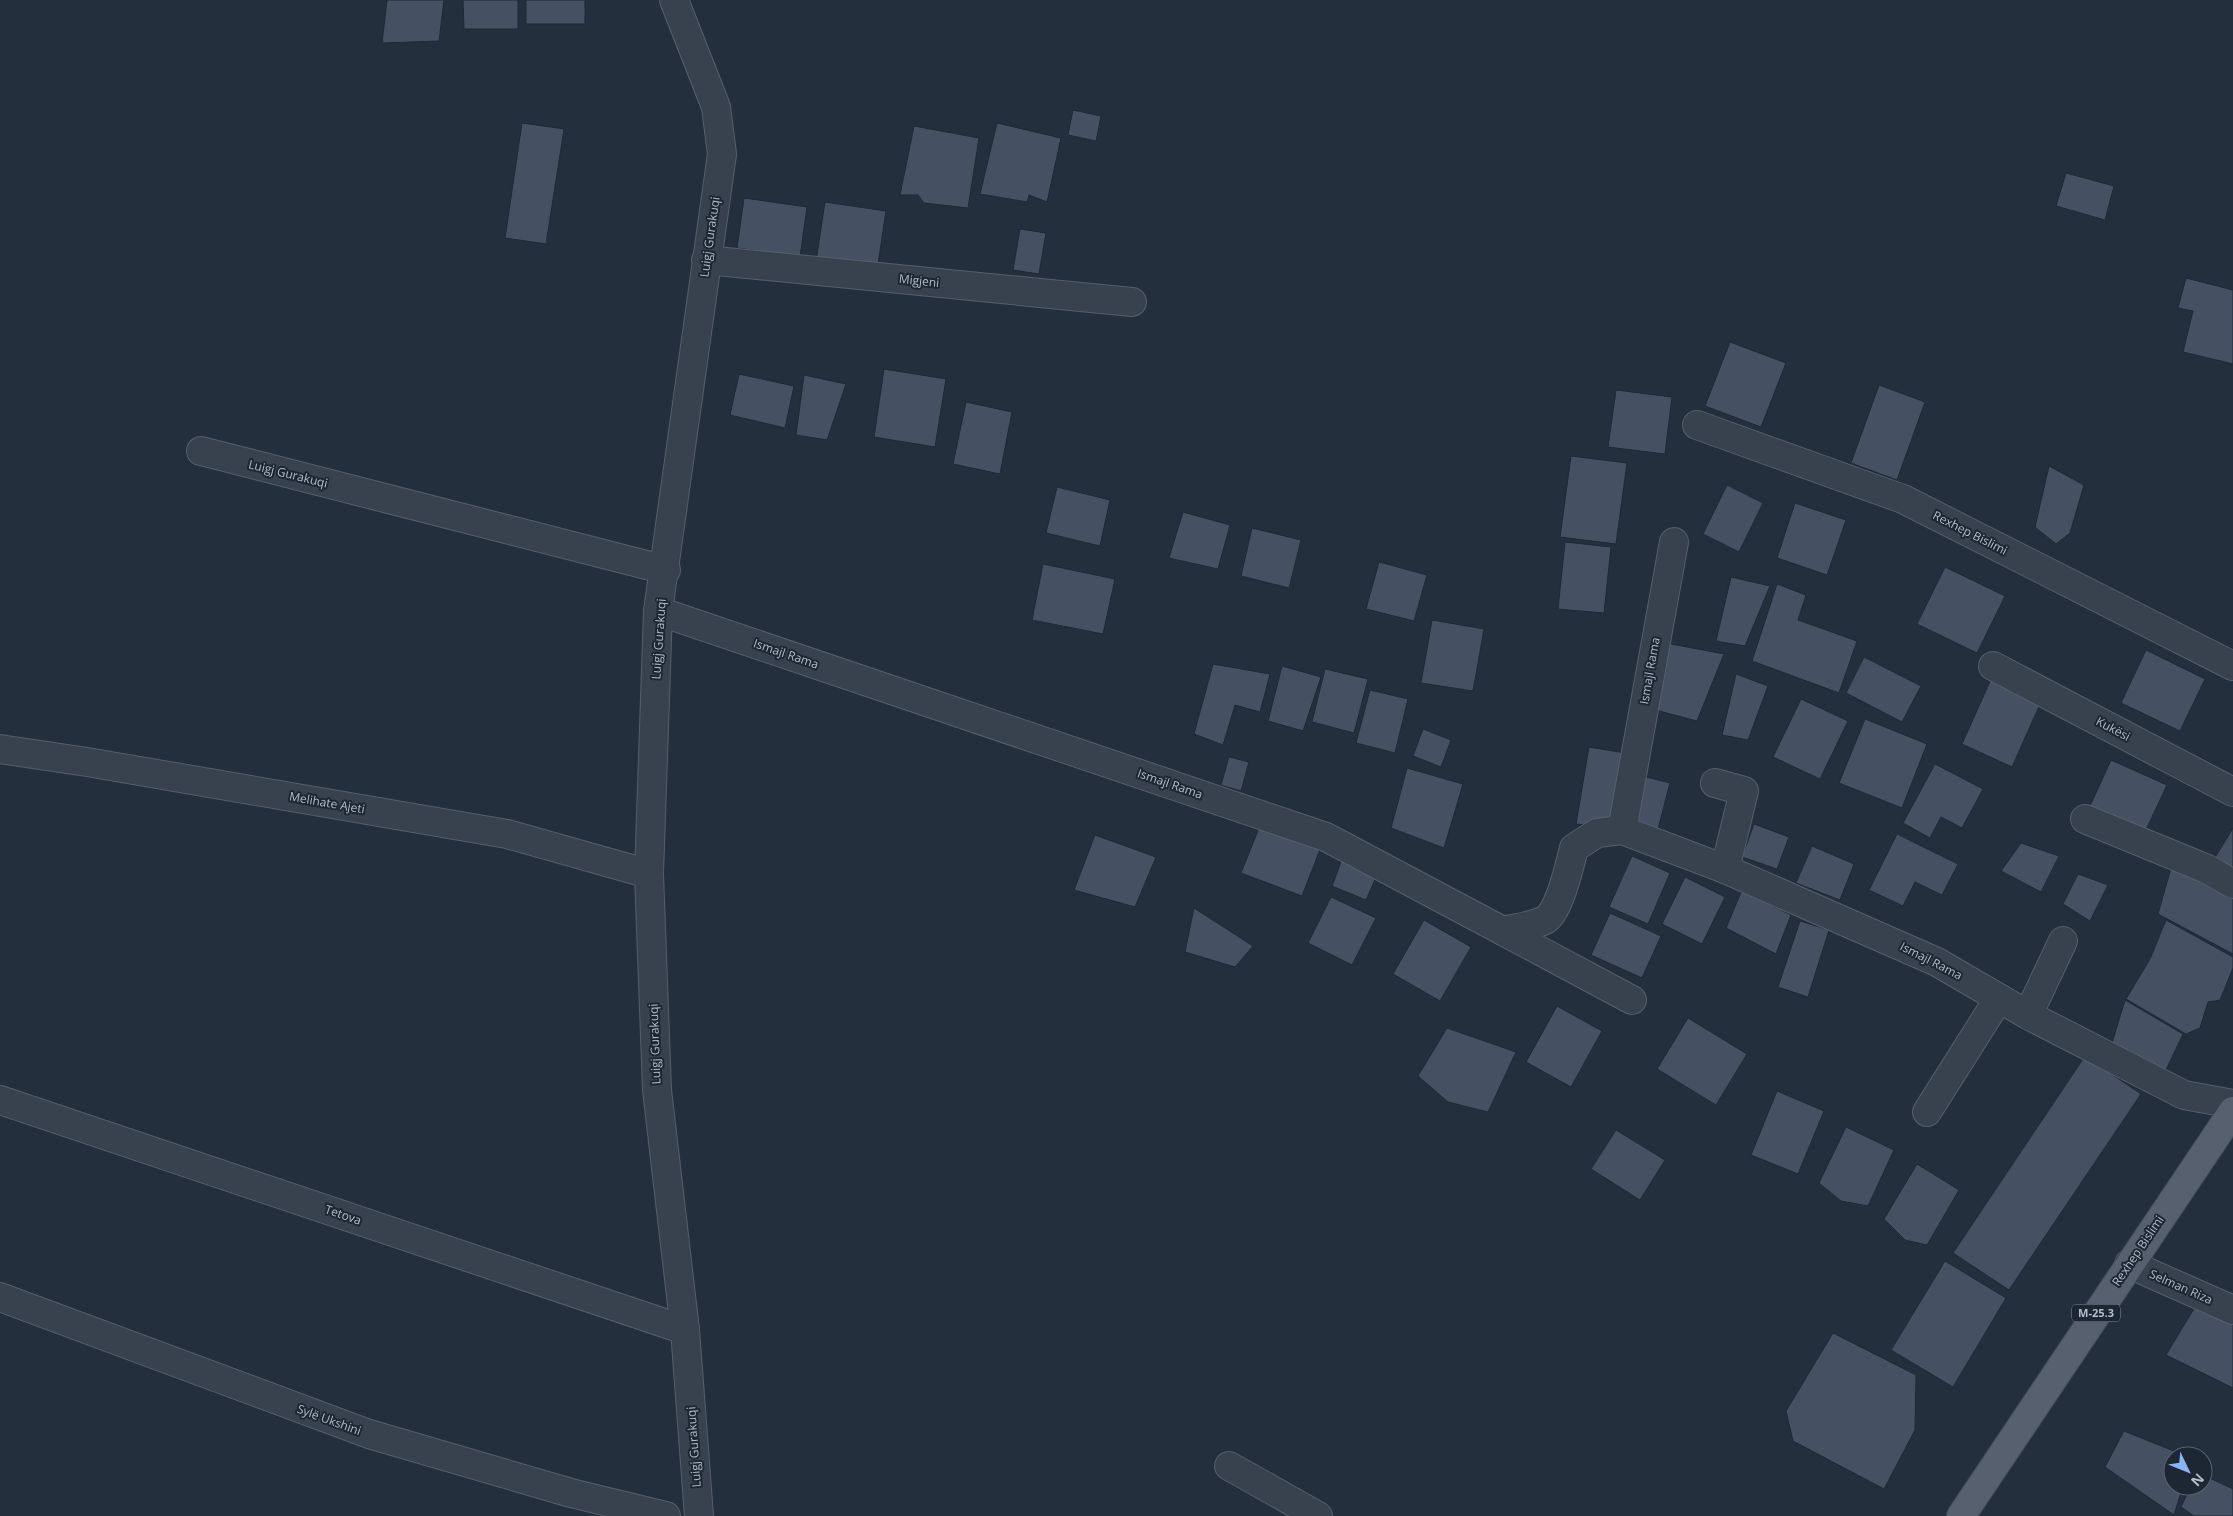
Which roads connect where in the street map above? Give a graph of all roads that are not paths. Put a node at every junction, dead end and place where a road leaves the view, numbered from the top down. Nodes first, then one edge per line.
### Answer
1 (674, 0) edge
2 (706, 260) junction
3 (1132, 302) dead end
4 (1697, 426) dead end
5 (201, 451) dead end
6 (1674, 542) dead end
7 (666, 570) junction
8 (658, 611) junction
9 (1993, 666) dead end
10 (2233, 666) edge
11 (0, 750) edge
12 (1715, 782) dead end
13 (2233, 792) edge
14 (2085, 819) dead end
15 (1622, 830) junction
16 (1725, 869) junction
17 (649, 874) junction
18 (2233, 884) edge
19 (1503, 931) junction
20 (2063, 941) dead end
21 (1999, 998) junction
22 (1632, 1000) dead end
23 (2028, 1015) junction
24 (0, 1100) edge
25 (2233, 1104) edge
26 (2233, 1111) edge
27 (1927, 1112) dead end
28 (2129, 1264) junction
29 (0, 1297) edge
30 (2233, 1310) edge
31 (685, 1330) junction
32 (1229, 1466) dead end
33 (666, 1516) edge
34 (699, 1516) edge
35 (1318, 1516) edge
36 (1961, 1516) edge

1 - 2 street, Luigj Gurakuqi
2 - 3 street, Migjeni
2 - 7 street, Luigj Gurakuqi
4 - 10 street, Rexhep Bislimi
5 - 7 street, Luigj Gurakuqi
6 - 15 street, Ismajl Rama
7 - 8 street, Luigj Gurakuqi
8 - 17 street, Luigj Gurakuqi
8 - 19 street, Ismajl Rama
9 - 13 street, Kukësi
11 - 17 street, Melihate Ajeti
12 - 16 street
14 - 18 street
15 - 16 street, Ismajl Rama
15 - 19 street, Ismajl Rama
16 - 21 street, Ismajl Rama
17 - 31 street, Luigj Gurakuqi
19 - 22 street
20 - 23 street
21 - 23 street, Ismajl Rama
21 - 27 street
23 - 25 street, Ismajl Rama
24 - 31 street, Tetova
26 - 28 main road, Rexhep Bislimi / M-25.3
28 - 30 street, Selman Riza
28 - 36 main road, Rexhep Bislimi / M-25.3
29 - 33 street, Sylë Ukshini
31 - 34 street, Luigj Gurakuqi
32 - 35 street

